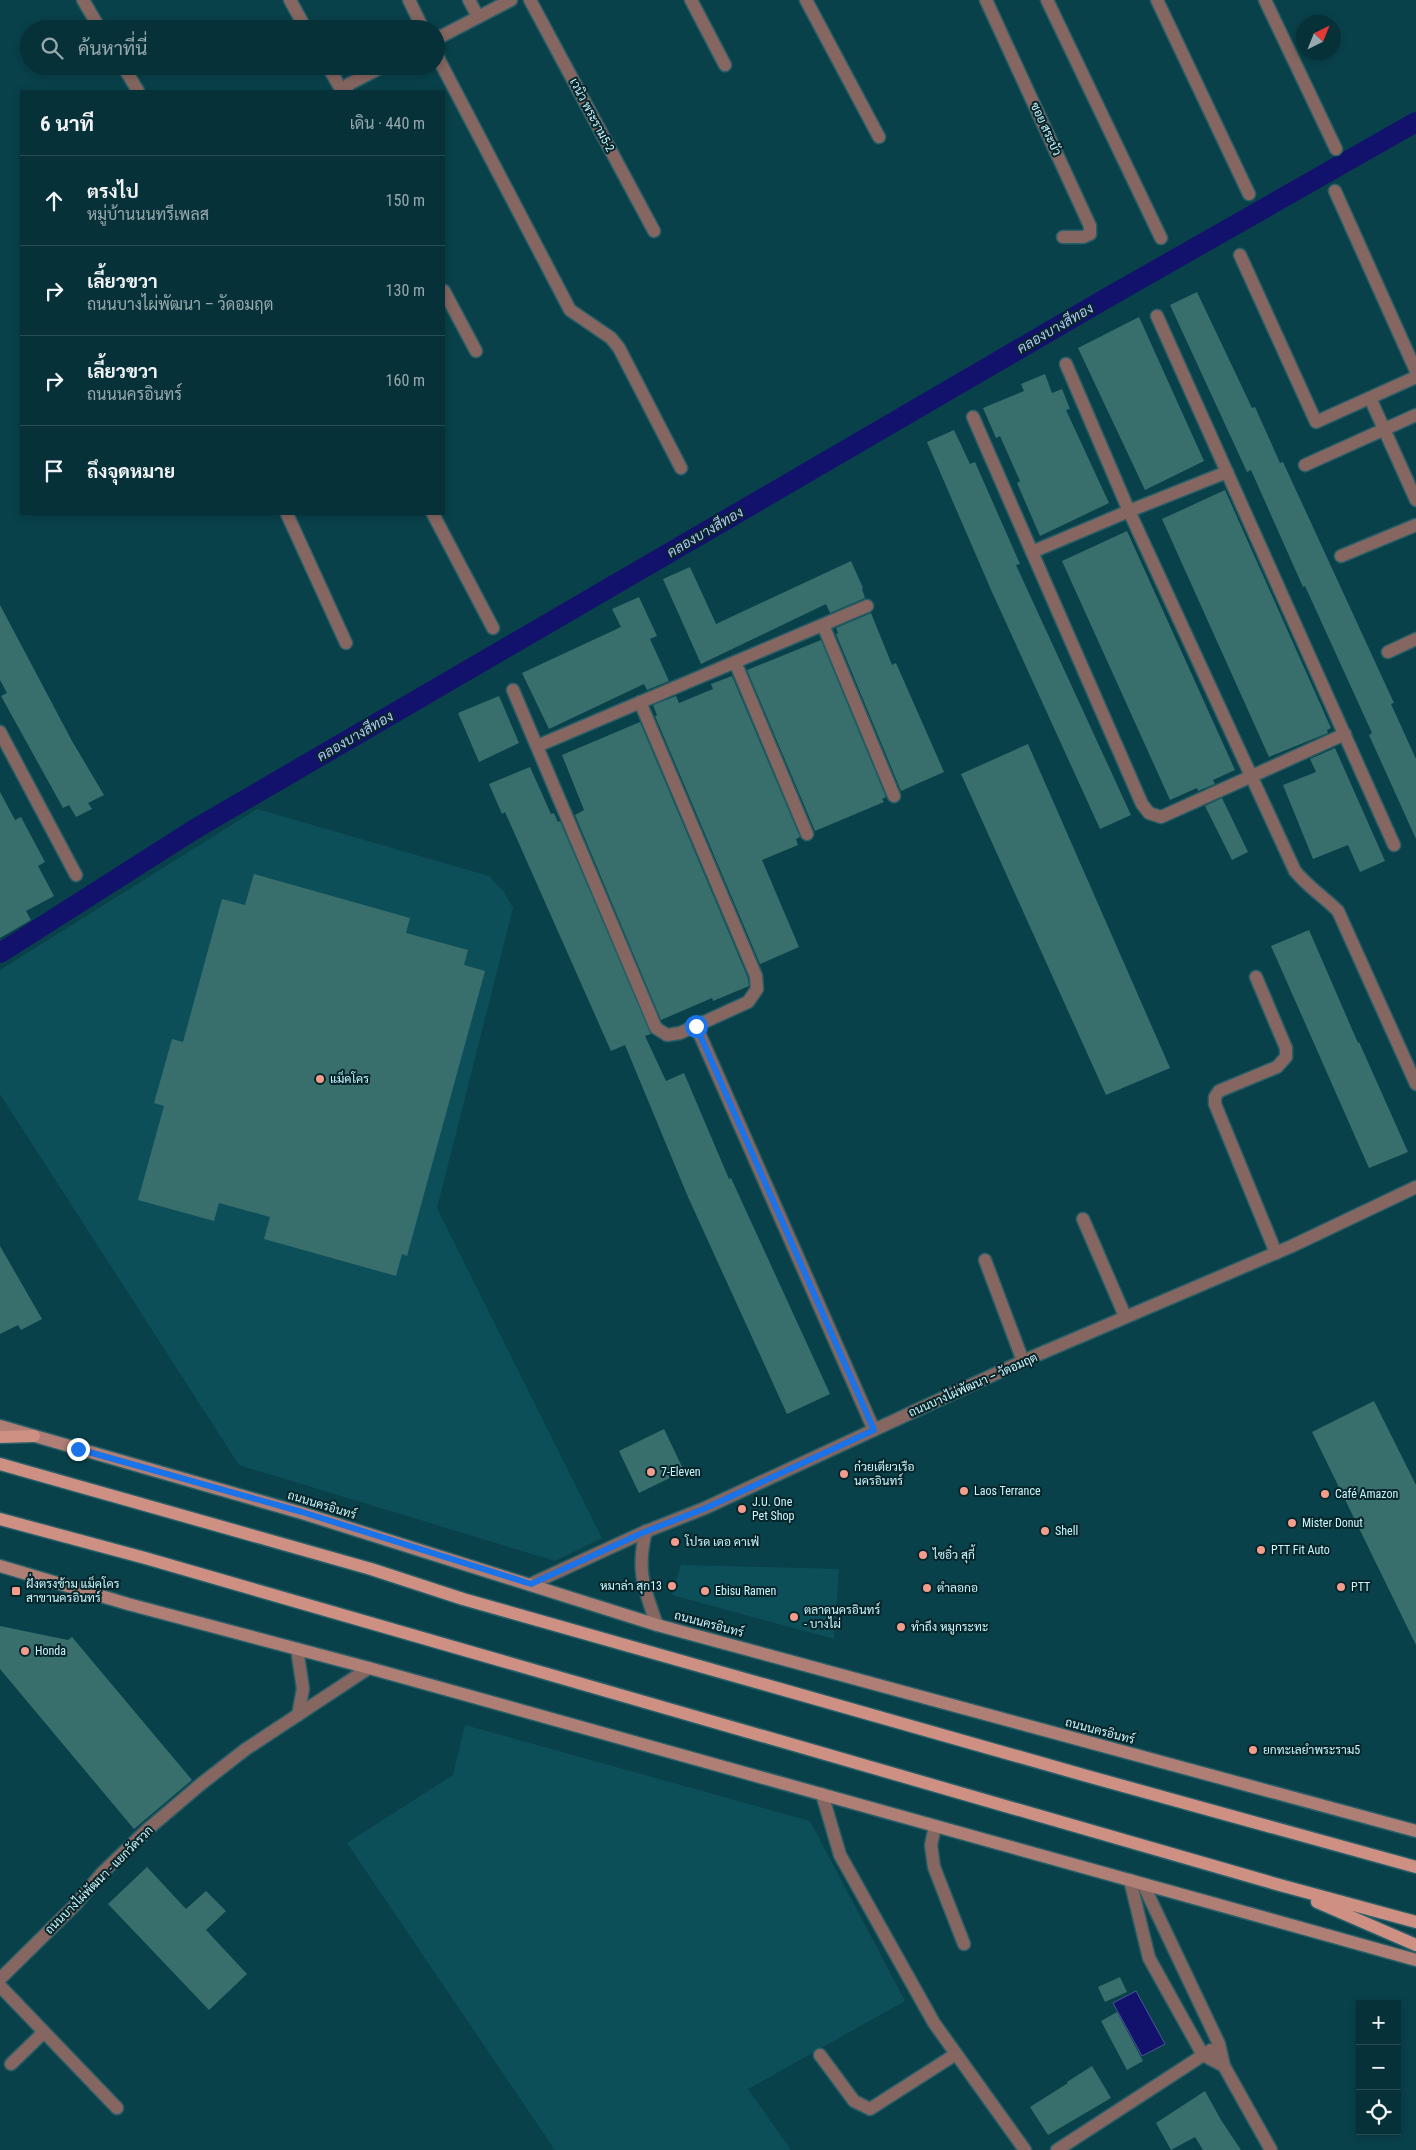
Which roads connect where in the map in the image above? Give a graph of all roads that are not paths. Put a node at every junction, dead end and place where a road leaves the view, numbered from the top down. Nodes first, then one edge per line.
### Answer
1 (83, 0) edge
2 (290, 0) edge
3 (408, 0) edge
4 (469, 0) edge
5 (511, 0) edge
6 (530, 0) edge
7 (691, 0) edge
8 (806, 0) edge
9 (986, 0) edge
10 (1047, 0) edge
11 (1157, 0) edge
12 (1265, 0) edge
13 (478, 17) junction
14 (95, 20) edge
15 (301, 20) edge
16 (418, 20) edge
17 (445, 34) edge
18 (725, 65) dead end
19 (445, 71) edge
20 (128, 75) edge
21 (334, 75) edge
22 (366, 75) edge
23 (137, 90) edge
24 (343, 90) edge
25 (345, 90) edge
26 (879, 136) dead end
27 (1336, 149) dead end
28 (1335, 191) dead end
29 (1249, 194) dead end
30 (654, 231) dead end
31 (1063, 237) dead end
32 (1161, 238) dead end
33 (1240, 255) dead end
34 (445, 293) edge
35 (1157, 316) dead end
36 (476, 351) dead end
37 (1066, 364) dead end
38 (1416, 371) edge
39 (1416, 377) edge
40 (1370, 398) junction
41 (1416, 415) edge
42 (973, 417) dead end
43 (1384, 429) junction
44 (1305, 465) dead end
45 (681, 468) dead end
46 (1228, 472) junction
47 (1416, 500) edge
48 (1129, 511) junction
49 (287, 515) edge
50 (435, 515) edge
51 (1416, 525) edge
52 (1032, 552) junction
53 (1341, 556) dead end
54 (867, 606) dead end
55 (823, 625) junction
56 (493, 628) dead end
57 (1416, 639) edge
58 (346, 643) dead end
59 (1388, 652) dead end
60 (735, 662) junction
61 (513, 690) dead end
62 (640, 702) junction
63 (0, 732) edge
64 (1345, 734) junction
65 (537, 746) junction
66 (1253, 776) junction
67 (894, 796) dead end
68 (807, 834) dead end
69 (1394, 845) dead end
70 (76, 875) dead end
71 (1256, 978) dead end
72 (696, 1026) junction
73 (1416, 1084) edge
74 (1416, 1187) edge
75 (1083, 1219) dead end
76 (1276, 1253) junction
77 (985, 1260) dead end
78 (1125, 1316) junction
79 (1023, 1361) junction
80 (0, 1426) edge
81 (874, 1430) junction
82 (34, 1436) junction
83 (0, 1437) edge
84 (0, 1464) edge
85 (0, 1519) edge
86 (646, 1531) junction
87 (0, 1566) edge
88 (531, 1584) junction
89 (657, 1624) junction
90 (297, 1649) junction
91 (369, 1668) junction
92 (298, 1715) junction
93 (822, 1794) junction
94 (935, 1826) junction
95 (1416, 1831) edge
96 (1416, 1867) edge
97 (1136, 1882) junction
98 (1276, 1884) junction
99 (1416, 1922) edge
100 (964, 1944) dead end
101 (1416, 1945) edge
102 (1416, 1960) edge
103 (0, 1980) edge
104 (0, 1986) edge
105 (44, 2032) junction
106 (1219, 2044) junction
107 (956, 2054) junction
108 (820, 2055) dead end
109 (1203, 2055) junction
110 (11, 2064) dead end
111 (1224, 2066) junction
112 (117, 2108) dead end
113 (1025, 2150) edge
114 (1056, 2150) edge
115 (1271, 2150) edge

1 - 14 street
2 - 15 street
3 - 16 street
4 - 13 street
5 - 13 street
6 - 30 street, เวนิว พระราม5-2
7 - 18 street
8 - 26 street
9 - 31 street, ซอย สระบัว
10 - 32 street
11 - 29 street
12 - 27 street
13 - 17 street
19 - 45 street
20 - 23 street
21 - 24 street
22 - 25 street
28 - 38 street
33 - 40 street
34 - 36 street
35 - 46 street
37 - 48 street
39 - 40 street
40 - 43 street
41 - 43 street
42 - 52 street
43 - 44 street
43 - 47 street
46 - 48 street
46 - 64 street
48 - 52 street
48 - 66 street
49 - 58 street
50 - 56 street
51 - 53 street
52 - 66 street
54 - 55 street
55 - 60 street
55 - 67 street
57 - 59 street
60 - 62 street
60 - 68 street
61 - 65 street
62 - 65 street
62 - 72 street
63 - 70 street
64 - 66 street
64 - 69 street
65 - 72 street
66 - 73 street
71 - 76 street
72 - 81 street
74 - 76 street, ถนนบางไผ่พัฒนา – วัดอมฤต
75 - 78 street
76 - 78 street, ถนนบางไผ่พัฒนา – วัดอมฤต
77 - 79 street
78 - 79 street, ถนนบางไผ่พัฒนา – วัดอมฤต
79 - 81 street, ถนนบางไผ่พัฒนา – วัดอมฤต
80 - 82 main road, ถนนนครอินทร์
81 - 86 street, ถนนบางไผ่พัฒนา – วัดอมฤต
82 - 83 main road
82 - 88 main road, ถนนนครอินทร์
84 - 96 main road
85 - 98 main road
86 - 88 street, ถนนบางไผ่พัฒนา – วัดอมฤต
86 - 89 street
87 - 90 main road
88 - 89 main road, ถนนนครอินทร์
89 - 95 main road, ถนนนครอินทร์
90 - 91 main road
90 - 92 street
91 - 92 street, ถนนบางไผ่พัฒนา - แยกวัดรวก
91 - 93 main road
92 - 103 street, ถนนบางไผ่พัฒนา - แยกวัดรวก
93 - 94 main road
93 - 107 street
94 - 97 main road
94 - 100 street
97 - 102 main road
97 - 106 street
97 - 109 street
98 - 99 main road
98 - 101 main road
104 - 105 street
105 - 110 street
105 - 112 street
106 - 109 street
106 - 111 street
107 - 108 street
107 - 113 street
109 - 111 street
109 - 114 street
111 - 115 street

